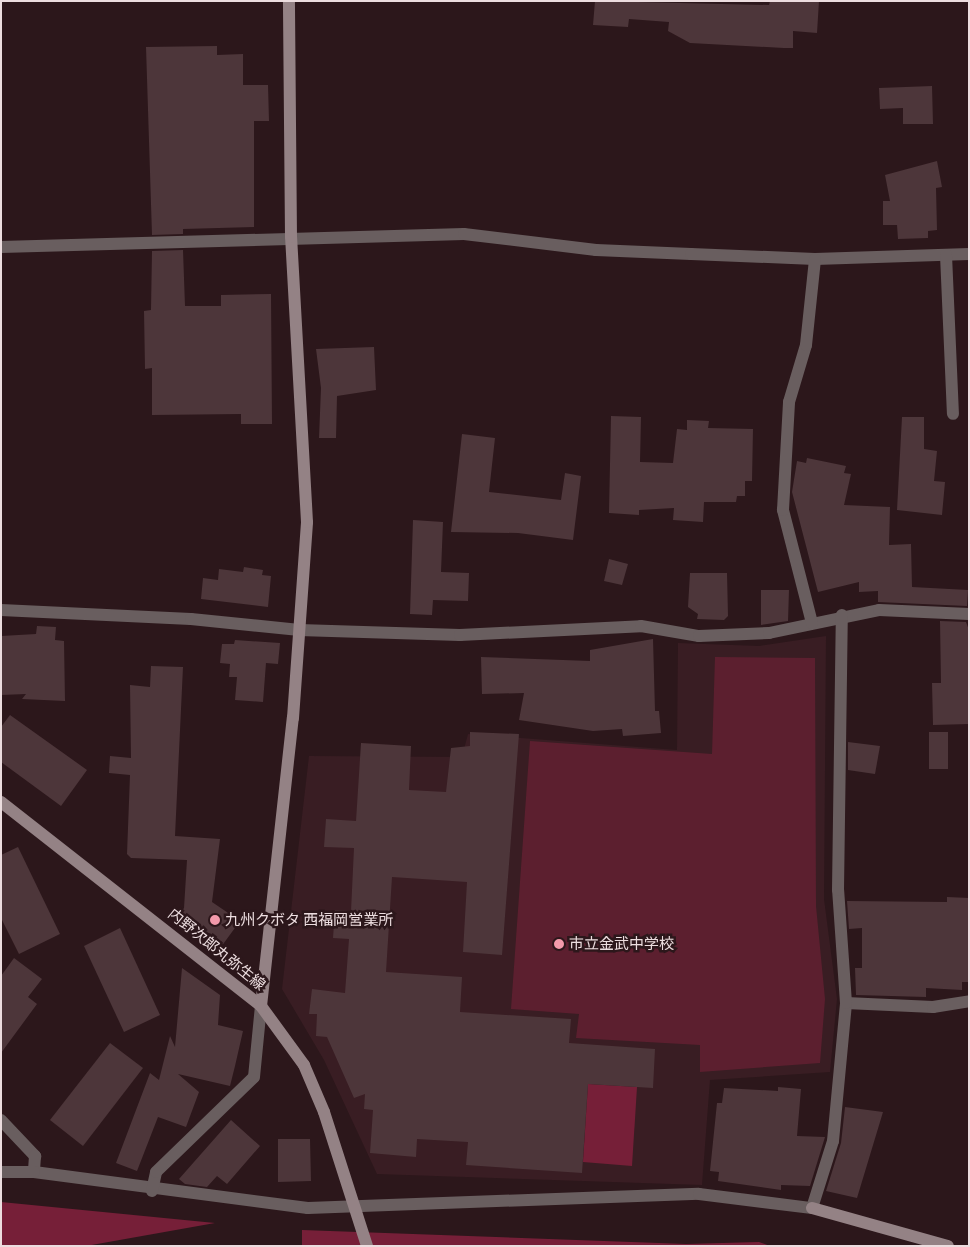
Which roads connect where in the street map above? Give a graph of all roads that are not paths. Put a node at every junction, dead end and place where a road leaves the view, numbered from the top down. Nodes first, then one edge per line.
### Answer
1 (289, 1) edge
2 (291, 237) junction
3 (1, 247) edge
4 (969, 254) edge
5 (946, 255) junction
6 (815, 259) junction
7 (953, 414) dead end
8 (1, 610) edge
9 (969, 614) edge
10 (842, 616) junction
11 (812, 622) junction
12 (299, 630) junction
13 (1, 802) edge
14 (969, 1001) edge
15 (846, 1004) junction
16 (261, 1006) junction
17 (1, 1120) edge
18 (1, 1172) edge
19 (34, 1172) junction
20 (152, 1191) junction
21 (353, 1204) junction
22 (812, 1208) junction
23 (368, 1246) edge
24 (948, 1246) edge

1 - 2 street
2 - 3 street
2 - 6 street
2 - 12 street
4 - 5 street
5 - 6 street
5 - 7 street
6 - 11 street
8 - 12 street
9 - 10 street
10 - 11 street
10 - 15 street
11 - 12 street
12 - 16 street
13 - 16 street, 内野次郎丸弥生線
14 - 15 street
15 - 22 street
16 - 20 street
16 - 21 street, 内野次郎丸弥生線
17 - 19 street
18 - 19 street
19 - 20 street
20 - 21 street
21 - 22 street
21 - 23 street, 内野次郎丸弥生線
22 - 24 street

